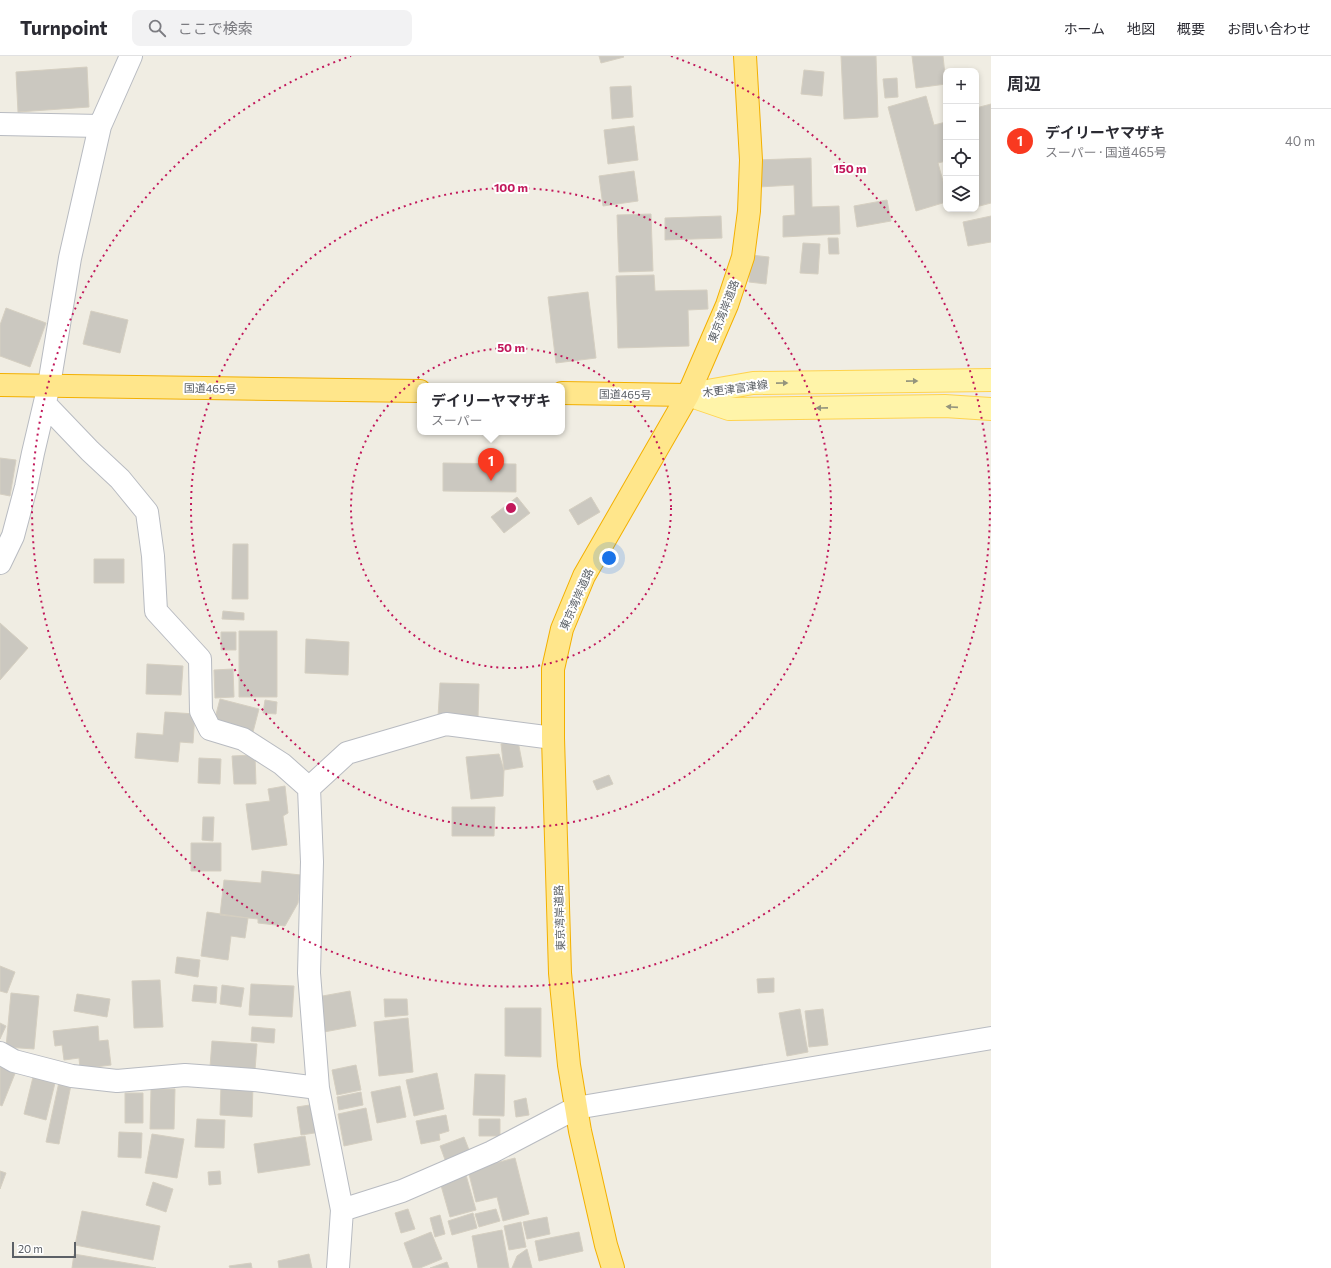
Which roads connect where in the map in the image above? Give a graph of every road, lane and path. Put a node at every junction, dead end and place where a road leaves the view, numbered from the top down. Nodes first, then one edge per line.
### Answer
1 (131, 56) edge
2 (746, 56) edge
3 (0, 124) edge
4 (100, 126) junction
5 (991, 380) edge
6 (0, 385) edge
7 (417, 391) edge
8 (565, 393) edge
9 (47, 394) junction
10 (688, 395) junction
11 (991, 409) edge
12 (0, 563) edge
13 (553, 738) junction
14 (309, 788) junction
15 (991, 1038) edge
16 (0, 1053) edge
17 (318, 1088) junction
18 (576, 1108) junction
19 (342, 1210) junction
20 (338, 1268) edge
21 (613, 1268) edge

1 - 4 street
2 - 10 highway, 東京湾岸道路
3 - 4 street
4 - 9 street
10 -> 5 main road, 木更津富津線
6 - 9 highway, 国道465号
7 - 9 highway, 国道465号
8 - 10 highway, 国道465号
9 - 12 street
9 - 14 street
11 -> 10 main road, 木更津富津線
10 - 13 highway, 東京湾岸道路
13 - 14 street
13 - 18 highway, 東京湾岸道路
14 - 17 street
15 - 18 street
16 - 17 street
17 - 19 street
18 - 19 street
18 - 21 highway, 東京湾岸道路
19 - 20 street

